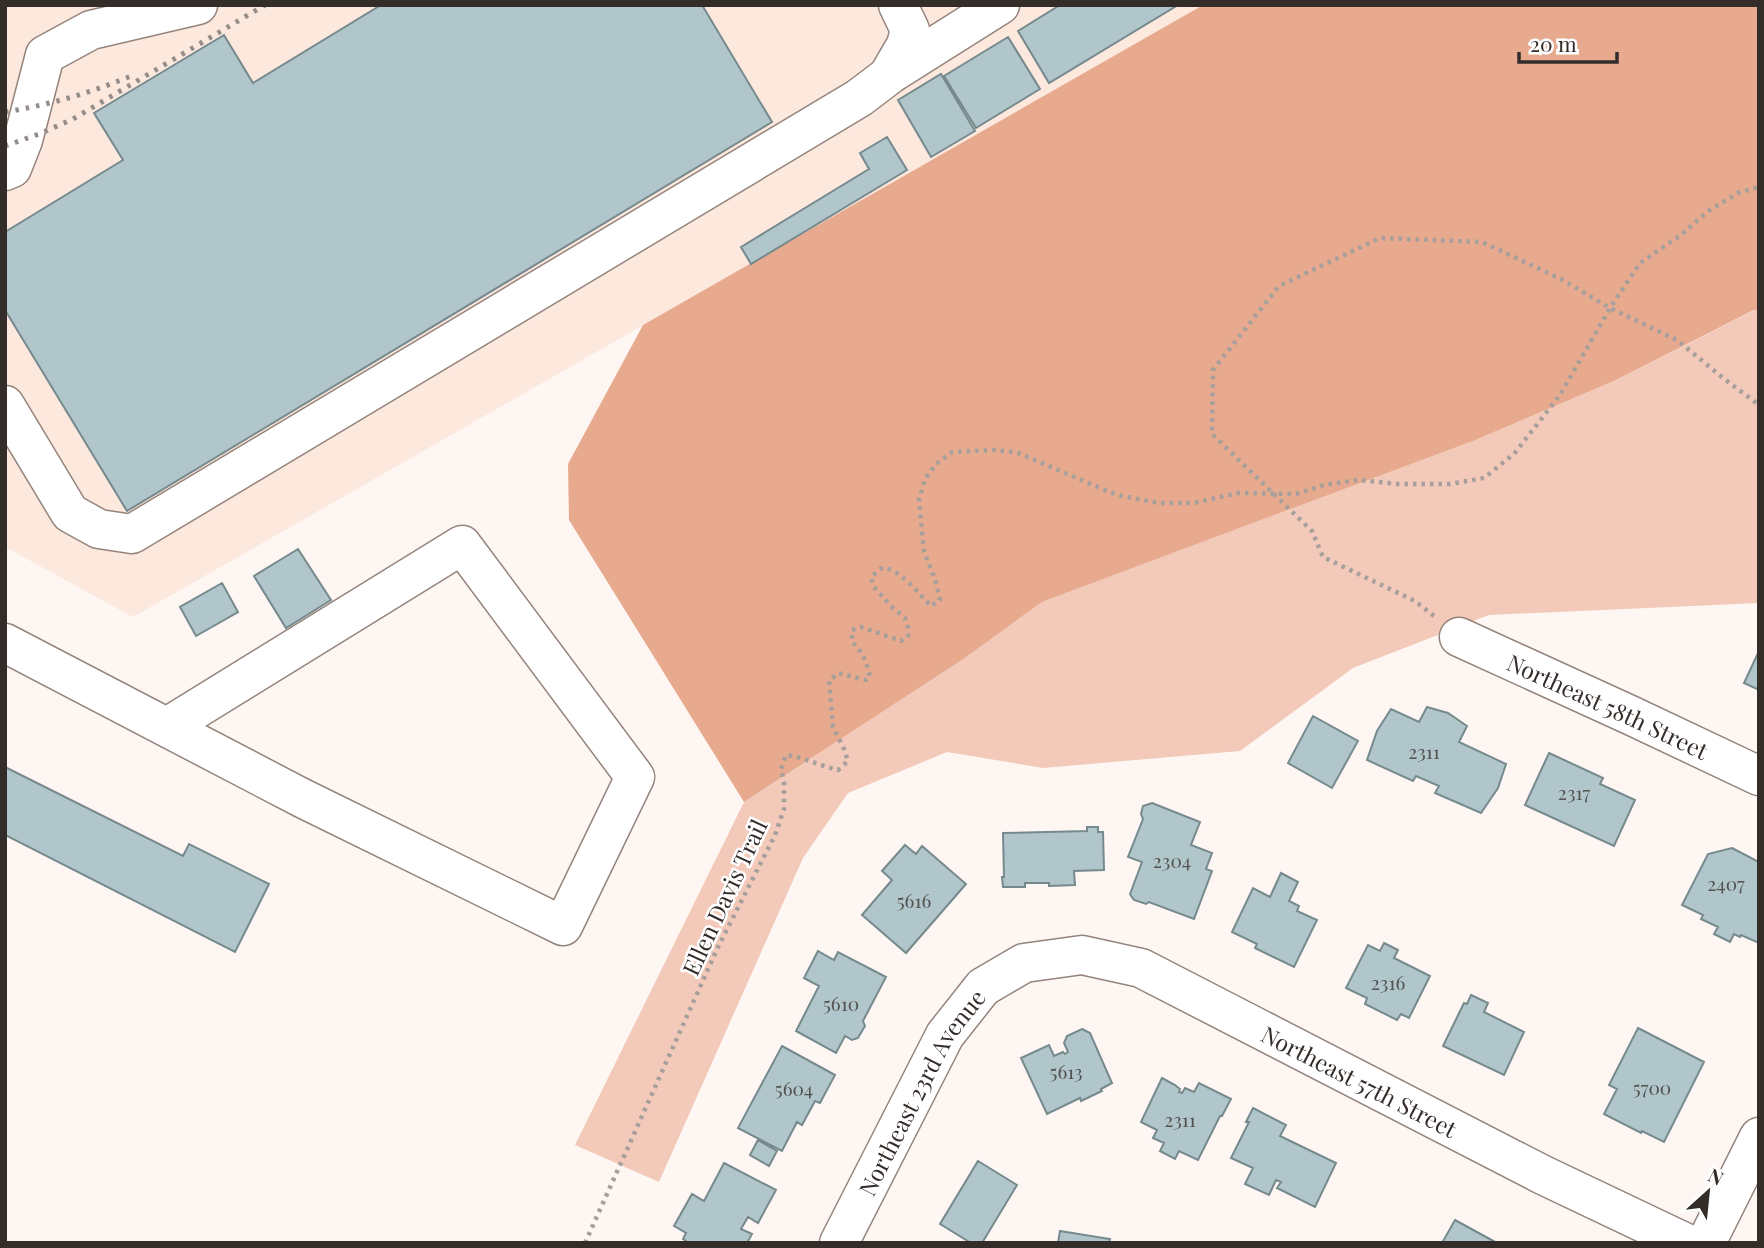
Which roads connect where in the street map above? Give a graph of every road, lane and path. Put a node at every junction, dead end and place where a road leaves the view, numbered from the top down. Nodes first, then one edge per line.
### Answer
1 (198, 5) edge
2 (898, 5) edge
3 (1000, 5) edge
4 (888, 76) junction
5 (5, 171) edge
6 (1759, 187) edge
7 (1610, 308) junction
8 (5, 405) edge
9 (1759, 405) edge
10 (1274, 494) junction
11 (1459, 637) joint
12 (5, 643) edge
13 (167, 727) junction
14 (1759, 776) edge
15 (1024, 964) joint
16 (1759, 1137) edge
17 (585, 1243) edge
18 (839, 1243) edge
19 (1686, 1243) edge
20 (1706, 1243) edge

1 - 5 street
2 - 4 street
3 - 4 street
4 - 8 street
6 - 7 path, Ellen Davis Trail
7 - 9 path
7 - 10 path, Ellen Davis Trail
7 - 10 path
10 - 11 path
10 - 17 path, Ellen Davis Trail
11 - 14 street, Northeast 58th Street
12 - 13 street
13 - 13 street
15 - 18 street, Northeast 23rd Avenue
15 - 19 street, Northeast 57th Street
16 - 20 street

